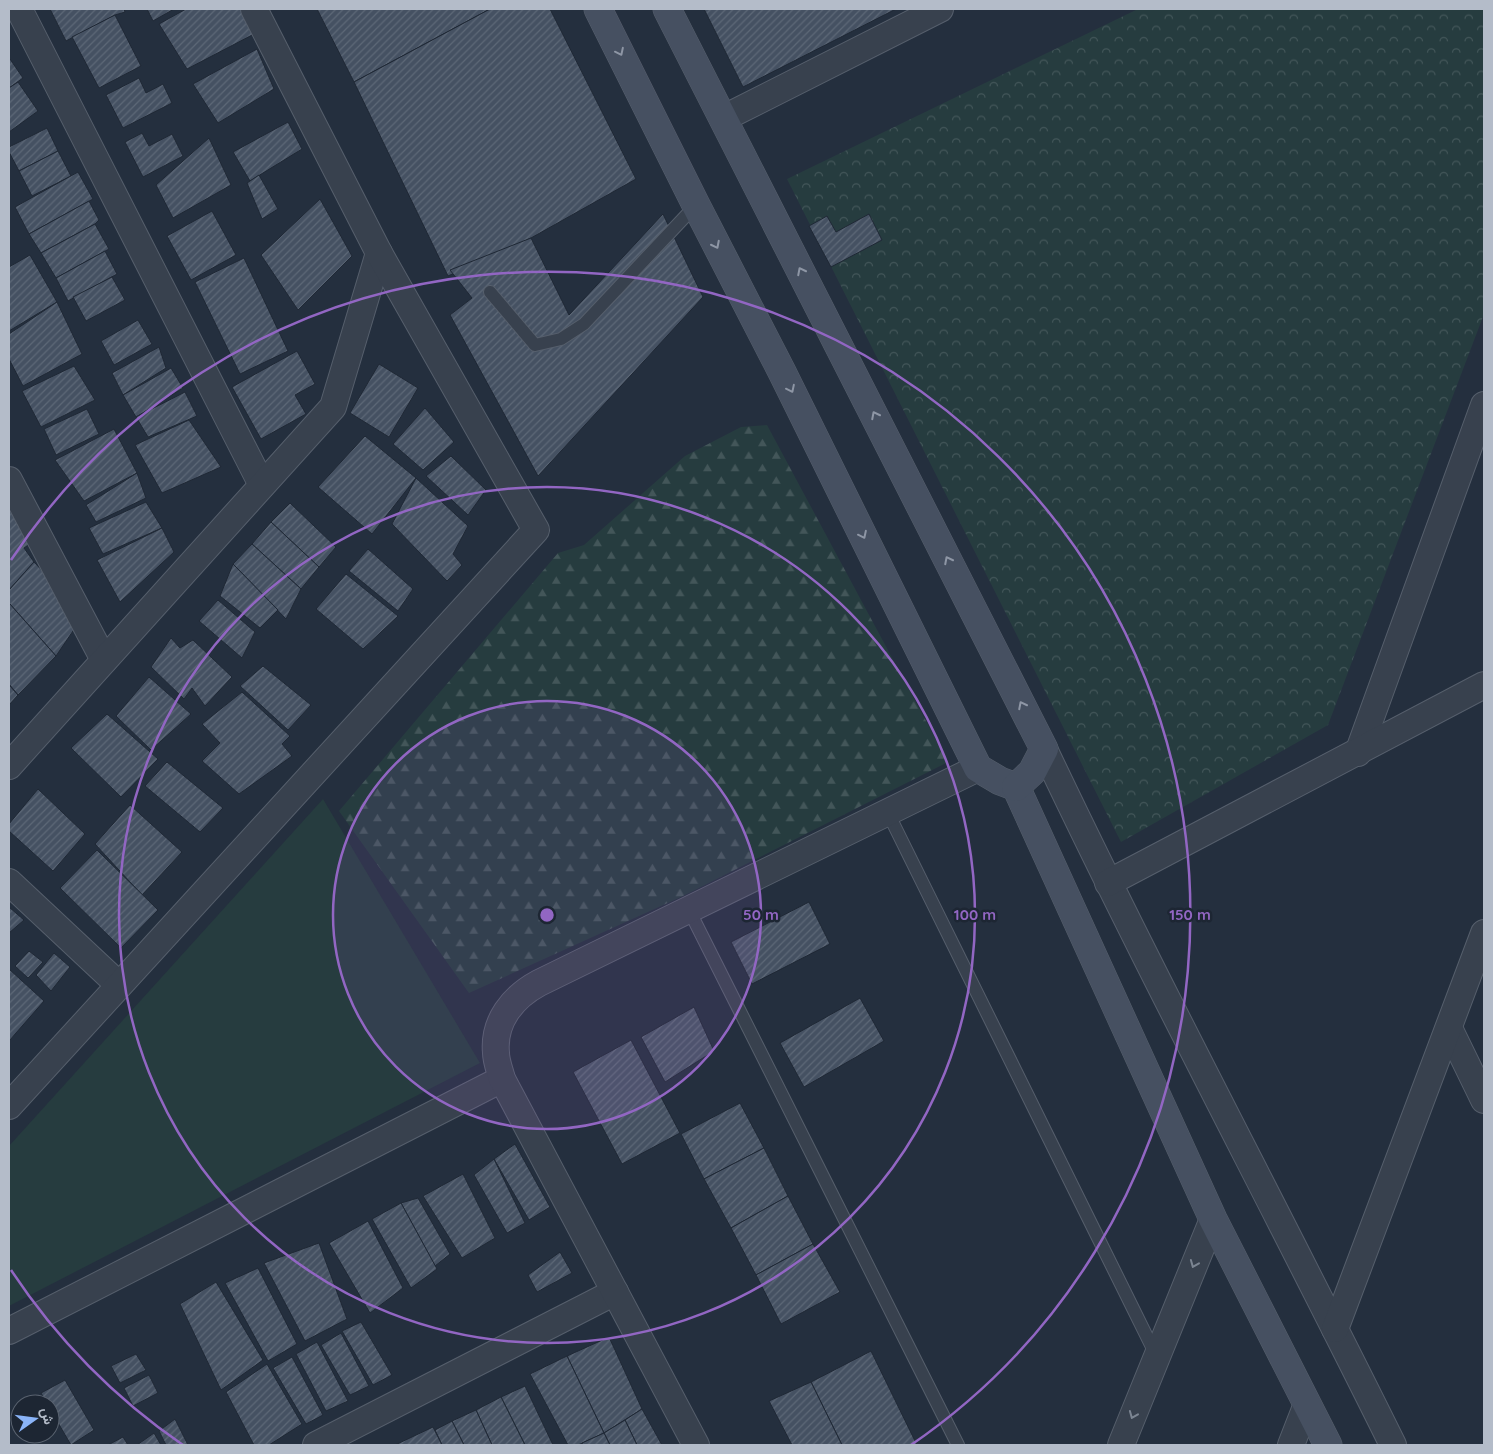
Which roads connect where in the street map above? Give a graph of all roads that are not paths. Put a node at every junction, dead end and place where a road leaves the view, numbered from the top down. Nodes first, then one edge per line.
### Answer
1 (19, 9) edge
2 (254, 9) edge
3 (598, 9) edge
4 (667, 9) edge
5 (940, 9) edge
6 (724, 118) junction
7 (696, 205) junction
8 (379, 253) junction
9 (490, 292) dead end
10 (1484, 405) edge
11 (9, 480) edge
12 (262, 485) junction
13 (104, 660) junction
14 (1484, 685) edge
15 (1044, 749) junction
16 (1358, 753) junction
17 (9, 766) edge
18 (978, 768) junction
19 (1016, 787) junction
20 (888, 813) junction
21 (9, 882) edge
22 (1108, 883) junction
23 (689, 910) junction
24 (1484, 933) edge
25 (119, 985) junction
26 (1448, 1028) junction
27 (502, 1079) junction
28 (1484, 1100) edge
29 (9, 1106) edge
30 (1213, 1219) junction
31 (615, 1292) junction
32 (1335, 1328) junction
33 (9, 1331) edge
34 (1157, 1356) junction
35 (1307, 1404) junction
36 (316, 1445) edge
37 (696, 1445) edge
38 (958, 1445) edge
39 (1121, 1445) edge
40 (1290, 1445) edge
41 (1328, 1445) edge
42 (1392, 1445) edge

1 - 12 street
2 - 8 street
3 -> 7 main road
4 - 6 main road
5 - 6 street
15 -> 6 main road
7 - 9 lane
7 -> 18 main road
8 - 12 street
8 - 25 street
10 - 16 street
11 - 13 street
12 - 13 street
13 - 17 street
14 - 16 street
15 - 19 main road
15 - 22 street
16 - 22 street
18 - 19 main road
18 - 20 street
19 - 30 main road
20 - 23 street
20 - 34 lane
21 - 25 street
22 - 32 street
23 - 27 street
23 - 38 lane
24 - 26 street
25 - 29 street
26 - 28 street
26 - 32 street
27 - 31 street
27 - 33 street
30 -> 34 street
30 - 35 main road
31 - 36 street
31 - 37 street
32 - 42 street
34 -> 39 street
35 - 40 street
35 - 41 main road

